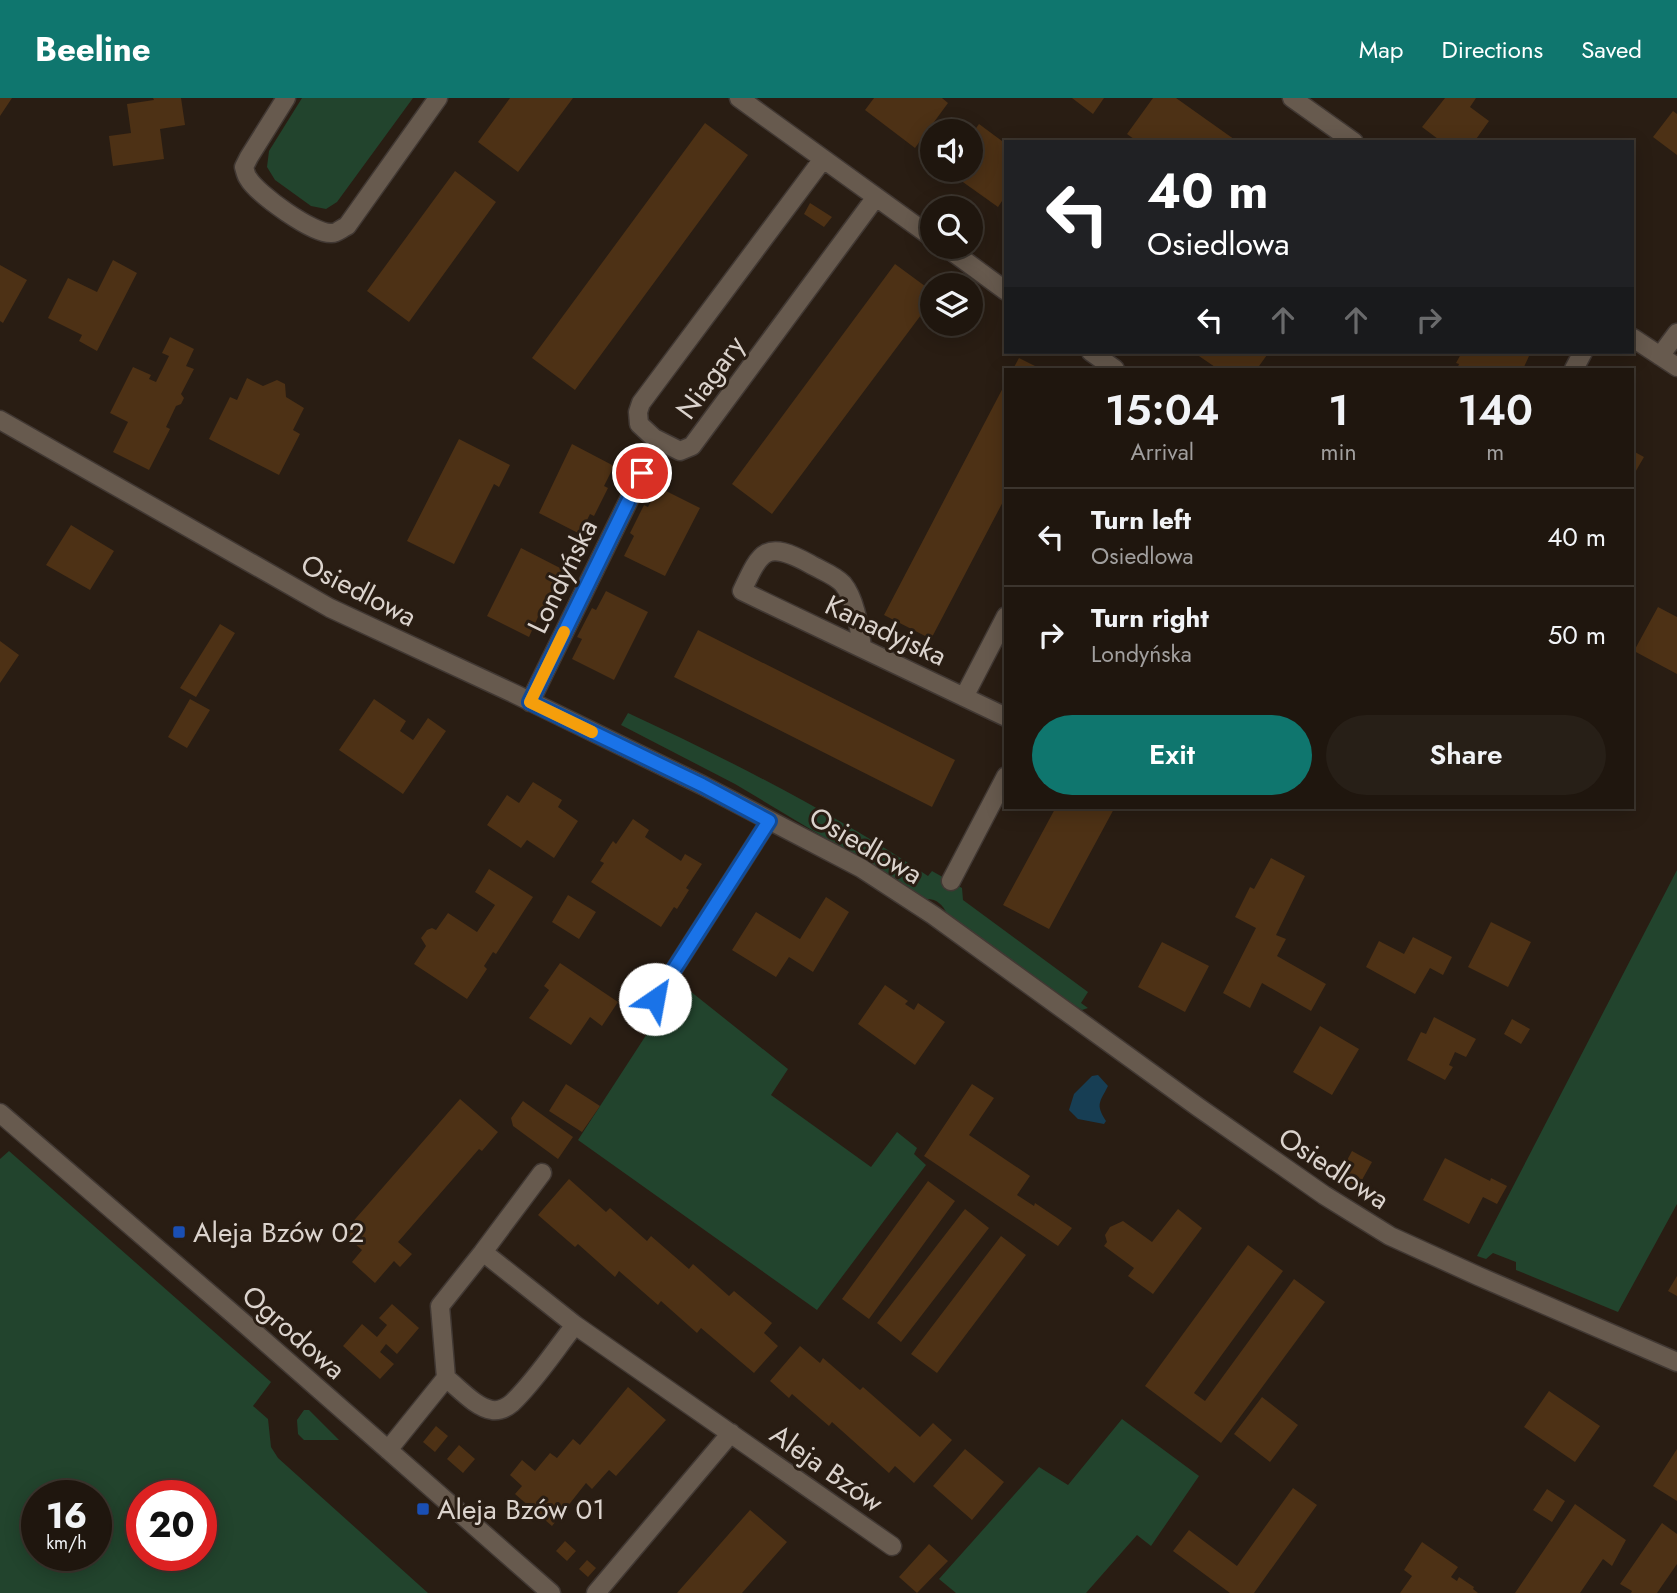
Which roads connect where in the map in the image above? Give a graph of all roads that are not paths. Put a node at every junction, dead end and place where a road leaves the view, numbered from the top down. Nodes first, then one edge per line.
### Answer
1 (286, 98) edge
2 (438, 98) edge
3 (738, 98) edge
4 (1292, 98) edge
5 (1351, 140) edge
6 (823, 159) junction
7 (876, 197) junction
8 (920, 228) edge
9 (963, 259) edge
10 (1004, 289) edge
11 (1677, 333) edge
12 (1634, 339) edge
13 (1094, 354) edge
14 (1660, 356) junction
15 (1677, 367) edge
16 (1114, 368) edge
17 (0, 420) edge
18 (642, 473) dead end
19 (1004, 620) edge
20 (862, 647) junction
21 (964, 697) junction
22 (530, 702) junction
23 (1004, 716) edge
24 (1004, 780) edge
25 (769, 821) junction
26 (951, 881) dead end
27 (655, 999) dead end
28 (0, 1113) edge
29 (542, 1173) dead end
30 (483, 1252) junction
31 (575, 1325) junction
32 (1677, 1362) edge
33 (446, 1378) junction
34 (731, 1433) junction
35 (388, 1450) junction
36 (892, 1546) dead end
37 (551, 1593) edge
38 (596, 1593) edge

1 - 2 street
3 - 6 street
4 - 5 street
6 - 7 street
6 - 7 street, Niagary
7 - 8 street
9 - 10 street
11 - 14 street
12 - 14 street
13 - 16 street
14 - 15 street
17 - 22 street, Osiedlowa
18 - 22 street, Londyńska
19 - 21 street
20 - 20 street, Kanadyjska
20 - 21 street, Kanadyjska
21 - 23 street, Kanadyjska
22 - 25 street, Osiedlowa
24 - 26 street
25 - 27 lane
25 - 32 street, Osiedlowa
28 - 35 street, Ogrodowa
29 - 30 street
30 - 31 street, Aleja Bzów
30 - 33 street
31 - 33 street
31 - 34 street, Aleja Bzów
33 - 35 street
34 - 36 street, Aleja Bzów
34 - 38 street, Aleja Bzów
35 - 37 street, Ogrodowa

